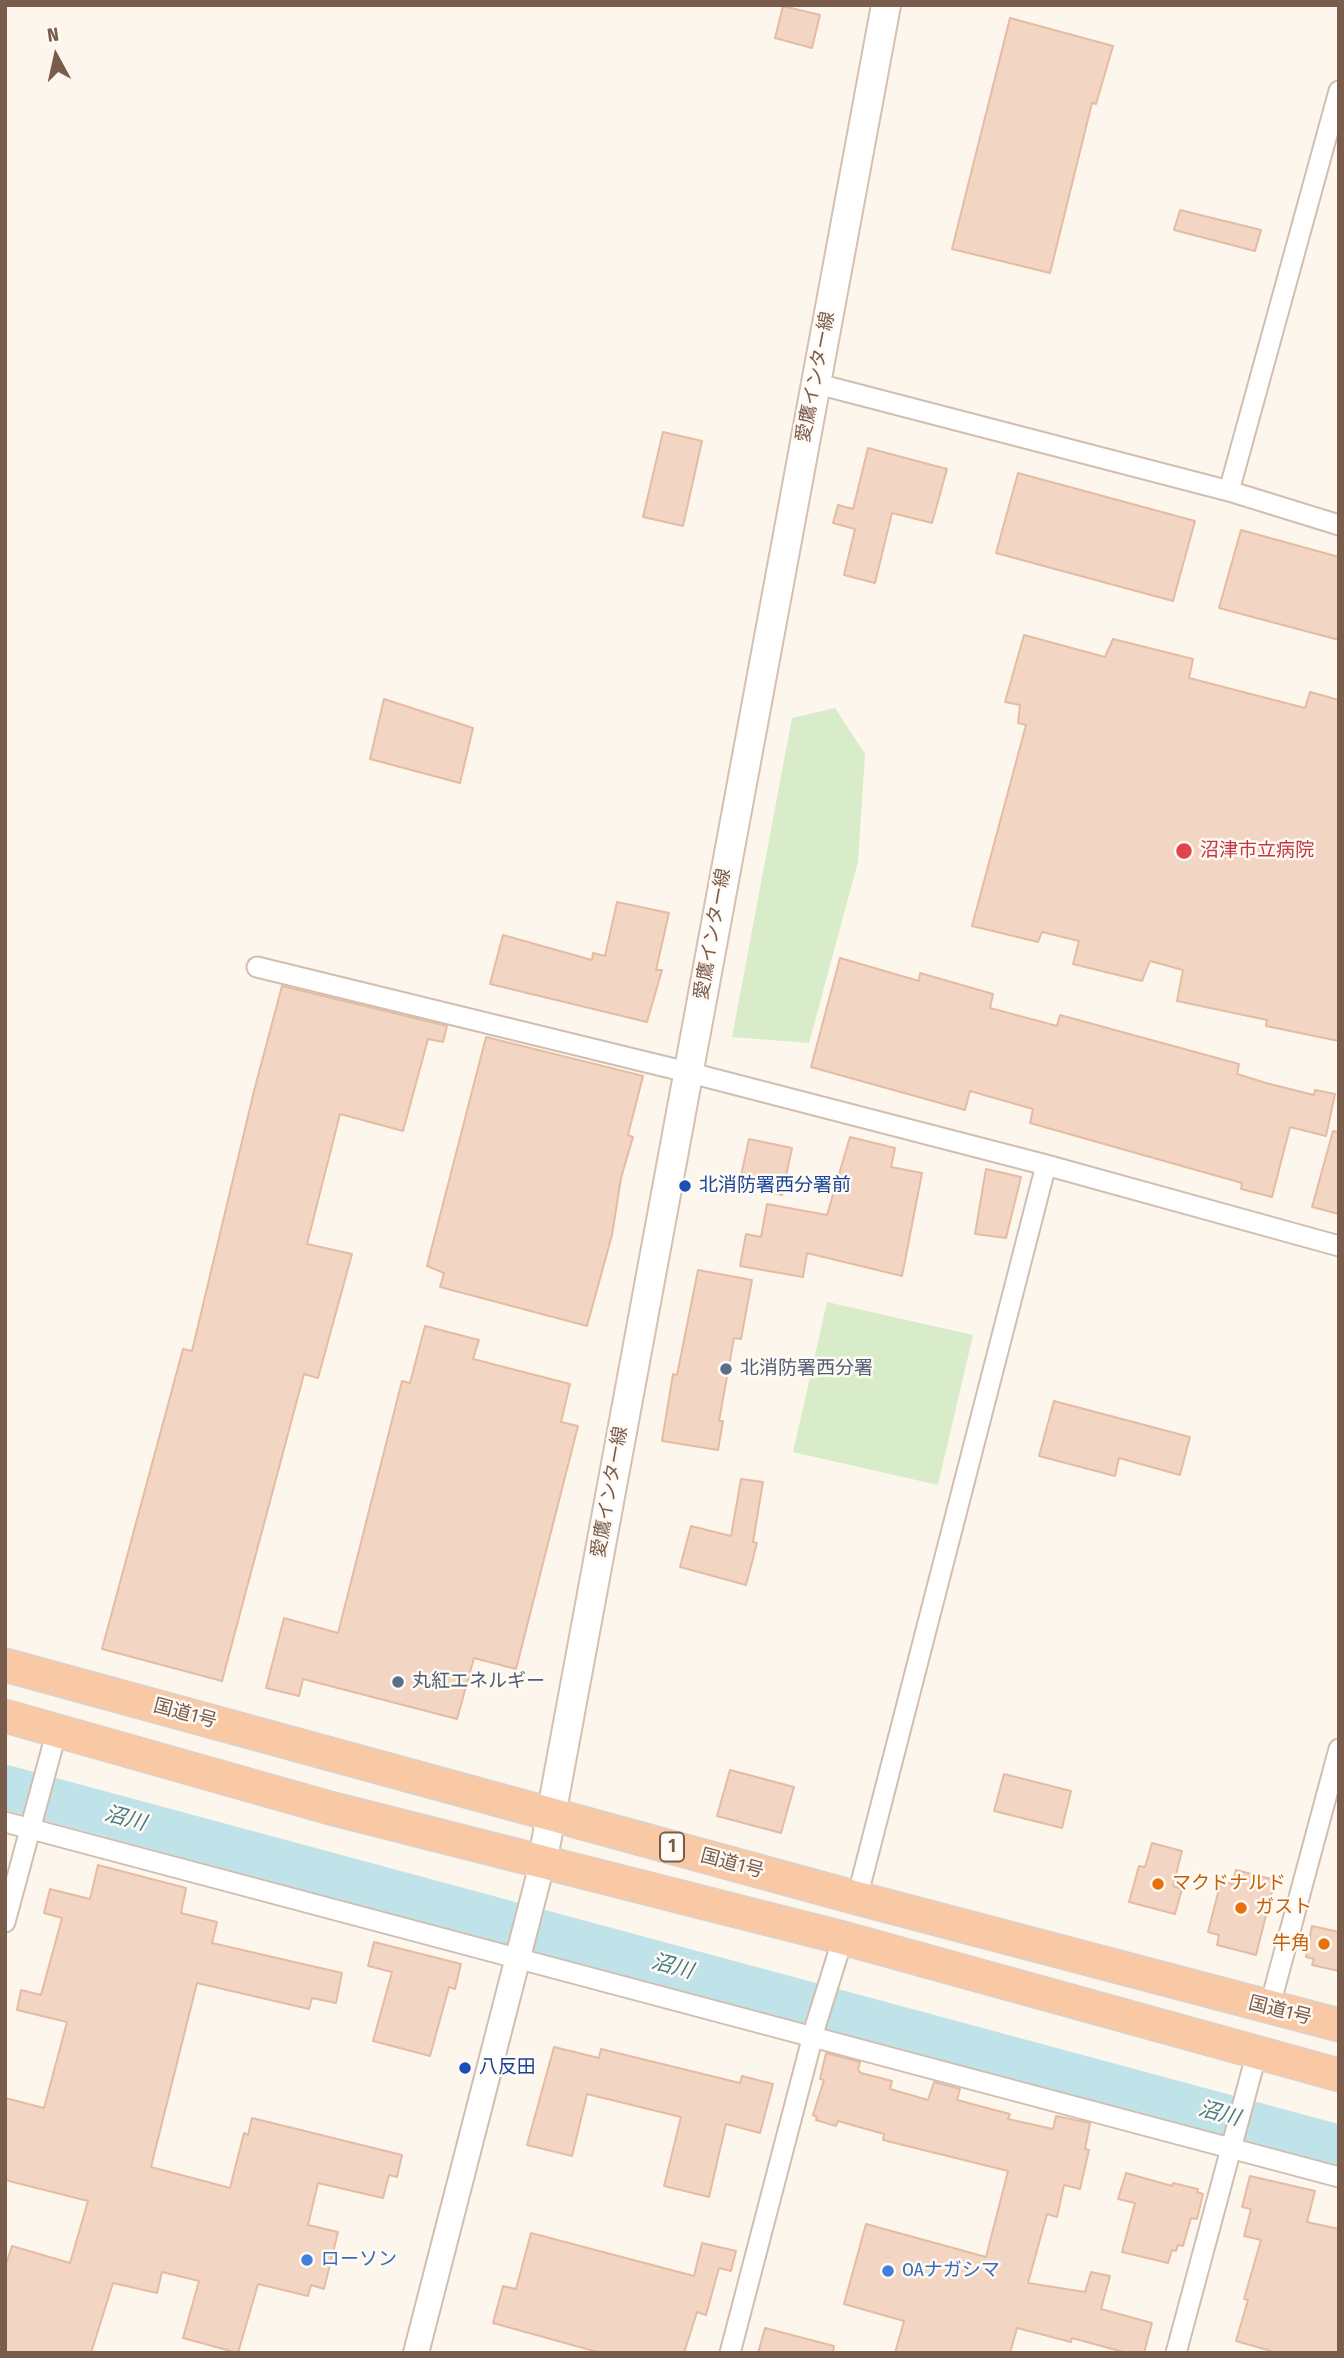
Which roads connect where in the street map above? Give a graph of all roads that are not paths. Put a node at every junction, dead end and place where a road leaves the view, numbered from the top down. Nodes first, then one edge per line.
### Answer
1 (886, 5) edge
2 (1339, 91) edge
3 (1330, 161) edge
4 (814, 383) junction
5 (1229, 492) junction
6 (1339, 525) edge
7 (257, 967) dead end
8 (687, 1072) junction
9 (1046, 1165) junction
10 (1339, 1246) edge
11 (5, 1665) edge
12 (5, 1716) edge
13 (57, 1730) junction
14 (1339, 1749) edge
15 (551, 1814) junction
16 (5, 1822) edge
17 (32, 1823) junction
18 (542, 1864) junction
19 (857, 1898) junction
20 (5, 1922) edge
21 (842, 1938) junction
22 (520, 1957) junction
23 (1269, 2008) junction
24 (1339, 2025) edge
25 (815, 2030) junction
26 (1256, 2052) junction
27 (1339, 2075) edge
28 (1231, 2145) junction
29 (1339, 2177) edge
30 (416, 2353) edge
31 (730, 2353) edge
32 (1176, 2353) edge

1 - 4 main road, 愛鷹インター線
2 - 3 street
3 - 5 street
4 - 5 street
4 - 8 main road, 愛鷹インター線
5 - 6 street
7 - 8 street
8 - 9 street
8 - 15 main road, 愛鷹インター線
9 - 10 street
9 - 19 street
11 - 15 highway, 国道1号 / 1
12 - 13 highway
13 - 17 street
13 - 18 highway
14 - 23 street
15 - 18 main road, 愛鷹インター線
15 - 19 highway, 国道1号 / 1
16 - 17 street
17 - 20 street
17 - 22 street
18 - 21 highway
18 - 22 street
19 - 23 highway, 国道1号 / 1
21 - 25 street
21 - 26 highway
22 - 25 street
22 - 30 street
23 - 24 highway, 国道1号 / 1
25 - 28 street
25 - 31 street
26 - 27 highway
26 - 28 street
28 - 29 street
28 - 32 street

